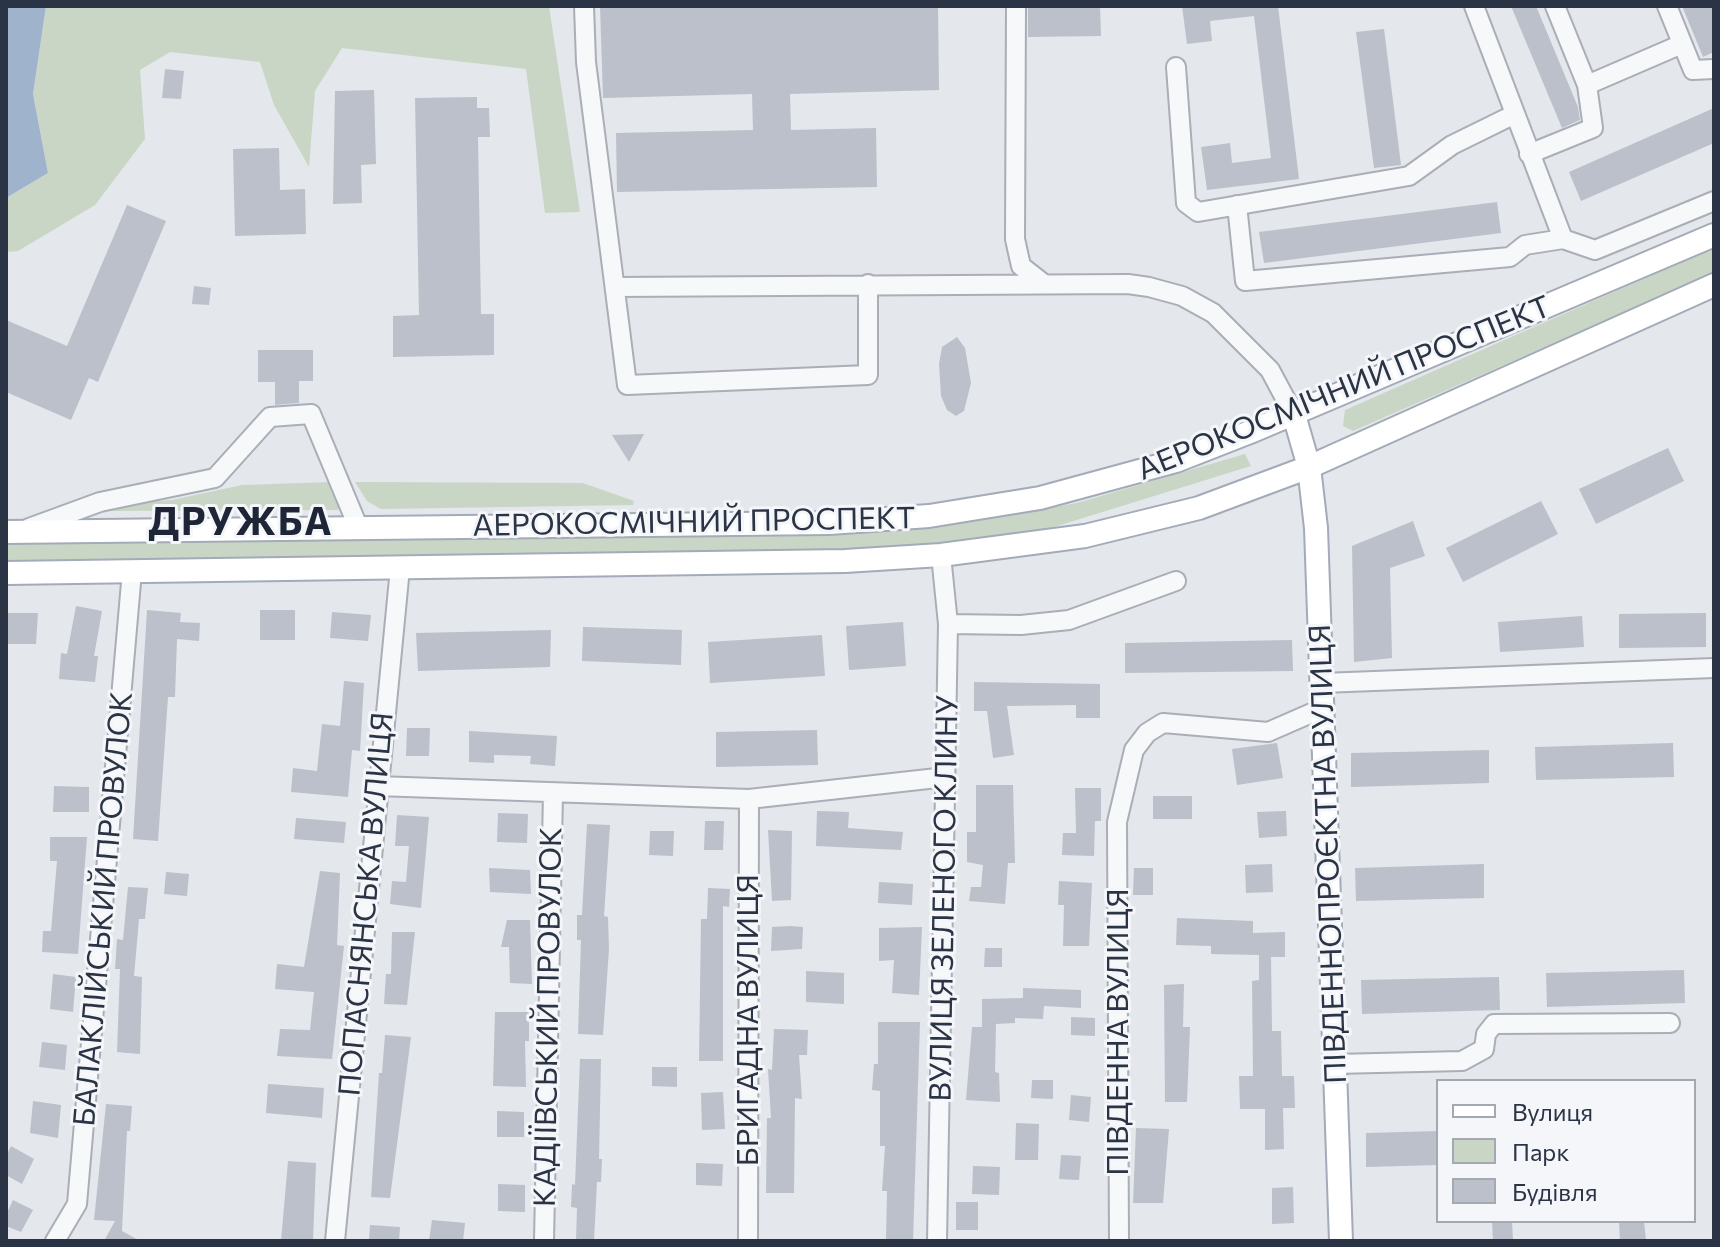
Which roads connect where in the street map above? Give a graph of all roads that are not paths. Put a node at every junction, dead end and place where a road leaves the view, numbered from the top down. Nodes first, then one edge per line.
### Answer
1 (584, 6) edge
2 (1016, 6) edge
3 (1474, 6) edge
4 (1555, 6) edge
5 (1667, 6) edge
6 (1682, 44) junction
7 (1176, 67) dead end
8 (1714, 69) edge
9 (1587, 85) junction
10 (1515, 114) junction
11 (1529, 154) junction
12 (1714, 201) edge
13 (1237, 205) junction
14 (1714, 235) edge
15 (1563, 239) junction
16 (868, 284) junction
17 (1044, 284) junction
18 (1714, 285) edge
19 (615, 287) junction
20 (1294, 415) junction
21 (1309, 467) junction
22 (359, 529) junction
23 (10, 532) edge
24 (941, 555) junction
25 (400, 568) junction
26 (132, 571) junction
27 (6, 573) edge
28 (1176, 581) dead end
29 (948, 624) junction
30 (1714, 668) edge
31 (1322, 683) junction
32 (1323, 708) junction
33 (946, 777) junction
34 (377, 786) junction
35 (553, 793) junction
36 (749, 799) junction
37 (1670, 1023) dead end
38 (1335, 1064) junction
39 (55, 1241) edge
40 (335, 1241) edge
41 (544, 1241) edge
42 (748, 1241) edge
43 (937, 1241) edge
44 (1119, 1241) edge
45 (1341, 1241) edge

1 - 19 street
2 - 17 street
3 - 10 street
4 - 9 street
5 - 6 street
6 - 8 street
6 - 9 street
7 - 13 street
9 - 11 street
10 - 11 street
10 - 13 street
11 - 15 street
12 - 15 street
13 - 15 street
14 - 20 main road, АЕРОКОСМІЧНИЙ ПРОСПЕКТ
16 - 17 street
16 - 19 street
16 - 19 street
17 - 20 street
18 - 21 main road, АЕРОКОСМІЧНИЙ ПРОСПЕКТ
20 - 21 main road, ПІВДЕННОПРОЄКТНА ВУЛИЦЯ
20 - 22 main road, АЕРОКОСМІЧНИЙ ПРОСПЕКТ
21 - 24 main road, АЕРОКОСМІЧНИЙ ПРОСПЕКТ
21 - 31 main road, ПІВДЕННОПРОЄКТНА ВУЛИЦЯ
22 - 23 main road, АЕРОКОСМІЧНИЙ ПРОСПЕКТ
22 - 23 street
24 - 25 main road, АЕРОКОСМІЧНИЙ ПРОСПЕКТ
24 - 29 street, ВУЛИЦЯ ЗЕЛЕНОГО КЛИНУ
25 - 26 main road, АЕРОКОСМІЧНИЙ ПРОСПЕКТ
25 - 34 street, ПОПАСНЯНСЬКА ВУЛИЦЯ
26 - 27 main road, АЕРОКОСМІЧНИЙ ПРОСПЕКТ
26 - 39 street, БАЛАКЛІЙСЬКИЙ ПРОВУЛОК
28 - 29 street
29 - 33 street, ВУЛИЦЯ ЗЕЛЕНОГО КЛИНУ
30 - 31 street
31 - 32 main road, ПІВДЕННОПРОЄКТНА ВУЛИЦЯ
32 - 38 main road, ПІВДЕННОПРОЄКТНА ВУЛИЦЯ
32 - 44 street, ПІВДЕННА ВУЛИЦЯ
33 - 36 street
33 - 43 street, ВУЛИЦЯ ЗЕЛЕНОГО КЛИНУ
34 - 35 street
34 - 40 street, ПОПАСНЯНСЬКА ВУЛИЦЯ
35 - 36 street
35 - 41 street, КАДІЇВСЬКИЙ ПРОВУЛОК
36 - 42 street, БРИГАДНА ВУЛИЦЯ
37 - 38 street
38 - 45 main road, ПІВДЕННОПРОЄКТНА ВУЛИЦЯ

